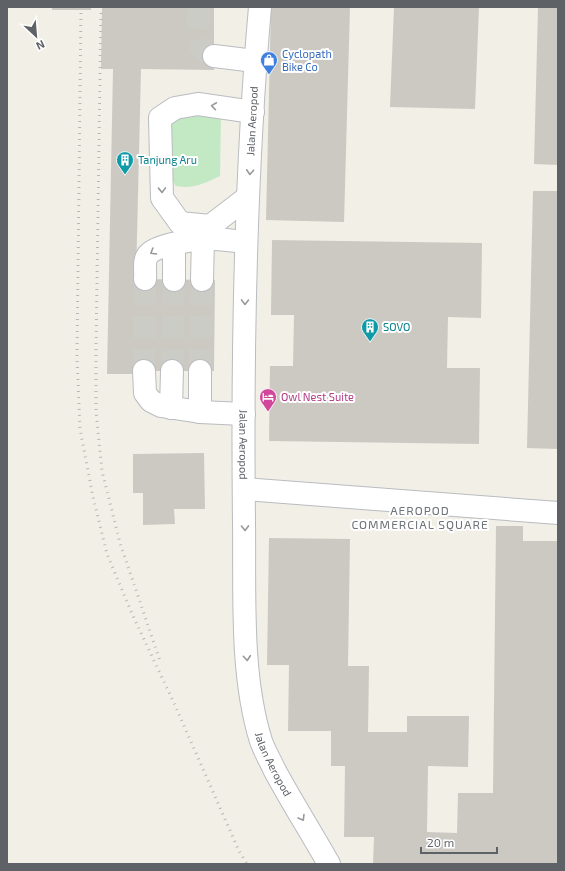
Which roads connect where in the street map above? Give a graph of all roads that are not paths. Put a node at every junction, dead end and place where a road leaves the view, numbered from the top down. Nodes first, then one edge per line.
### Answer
1 (260, 7) edge
2 (214, 56) tunnel mouth
3 (255, 61) junction
4 (253, 112) junction
5 (248, 197) junction
6 (204, 239) junction
7 (246, 242) junction
8 (174, 244) junction
9 (146, 280) tunnel mouth
10 (174, 280) tunnel mouth
11 (202, 280) tunnel mouth
12 (144, 371) tunnel mouth
13 (172, 371) tunnel mouth
14 (200, 371) tunnel mouth
15 (171, 408) junction
16 (200, 412) junction
17 (244, 414) junction
18 (244, 489) junction
19 (558, 513) edge
20 (329, 864) edge

1 - 3 street, Jalan Aeropod
2 - 3 street
3 - 4 street, Jalan Aeropod
4 -> 5 street, Jalan Aeropod
4 -> 5 street
5 - 7 street, Jalan Aeropod
6 - 7 street
6 - 8 street
6 - 11 street
7 -> 17 street, Jalan Aeropod
8 -> 9 street
8 - 10 street
12 - 15 street
13 - 15 street
14 - 16 street
15 - 16 street
16 - 17 street
17 - 18 street, Jalan Aeropod
18 - 19 street
18 -> 20 street, Jalan Aeropod

